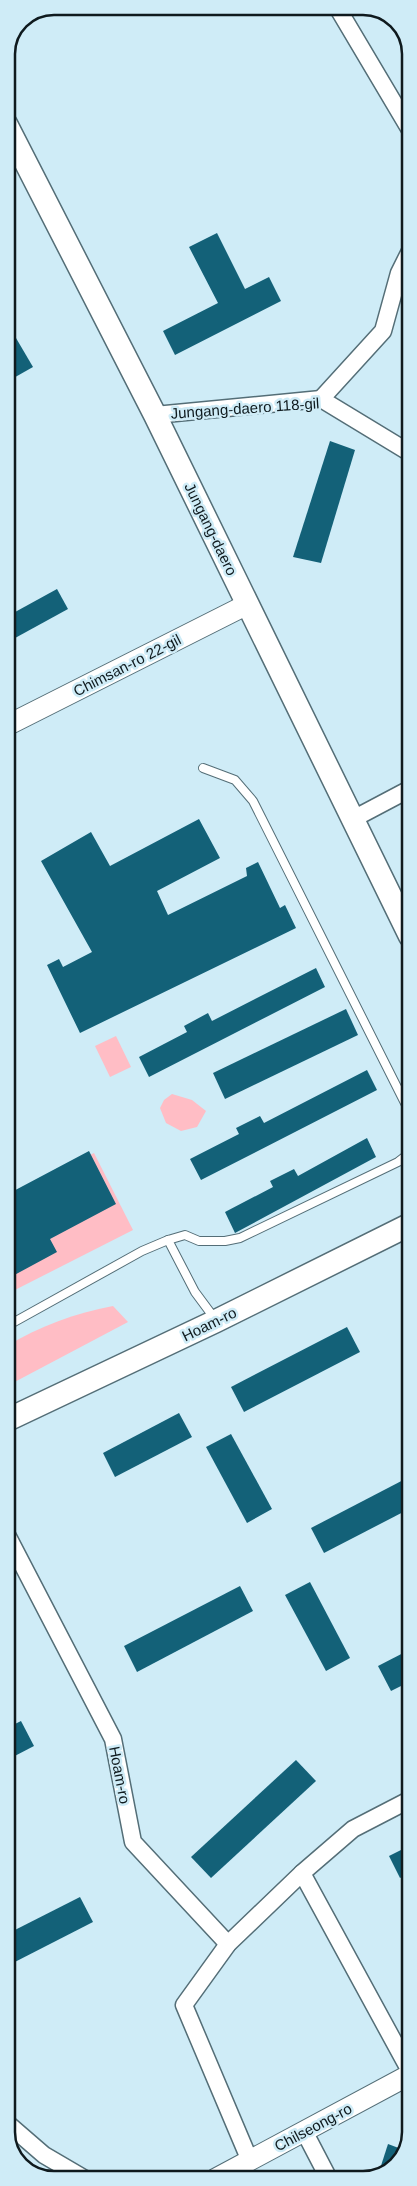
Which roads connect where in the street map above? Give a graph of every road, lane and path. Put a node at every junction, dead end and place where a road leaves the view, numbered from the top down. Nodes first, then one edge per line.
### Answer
1 (342, 15) edge
2 (402, 117) edge
3 (15, 142) edge
4 (402, 266) edge
5 (321, 399) junction
6 (154, 416) junction
7 (402, 448) edge
8 (248, 604) junction
9 (15, 721) edge
10 (204, 768) dead end
11 (402, 793) edge
12 (353, 819) junction
13 (402, 920) edge
14 (402, 1099) edge
15 (402, 1159) edge
16 (402, 1228) edge
17 (168, 1240) junction
18 (216, 1320) junction
19 (15, 1321) edge
20 (15, 1416) edge
21 (15, 1550) edge
22 (402, 1804) edge
23 (302, 1873) junction
24 (228, 1944) junction
25 (402, 2056) edge
26 (402, 2078) edge
27 (15, 2130) edge
28 (304, 2131) junction
29 (250, 2161) junction
30 (71, 2171) edge
31 (231, 2171) edge
32 (325, 2171) edge

1 - 2 street
3 - 6 main road, Jungang-daero
4 - 5 street
5 - 6 street, Jungang-daero 118-gil
5 - 7 street, Jungang-daero 118-gil
6 - 8 main road, Jungang-daero
8 - 9 street, Chimsan-ro 22-gil
8 - 12 main road, Jungang-daero
10 - 14 lane
11 - 12 street
12 - 13 main road, Jungang-daero
15 - 17 lane
16 - 18 main road, Hoam-ro
17 - 18 lane
17 - 19 lane
18 - 20 main road, Hoam-ro
21 - 24 street, Hoam-ro
22 - 23 street
23 - 24 street
23 - 25 street
24 - 29 street
26 - 28 street, Chilseong-ro
27 - 30 street
28 - 29 street, Chilseong-ro
28 - 32 street
29 - 31 street, Chilseong-ro

